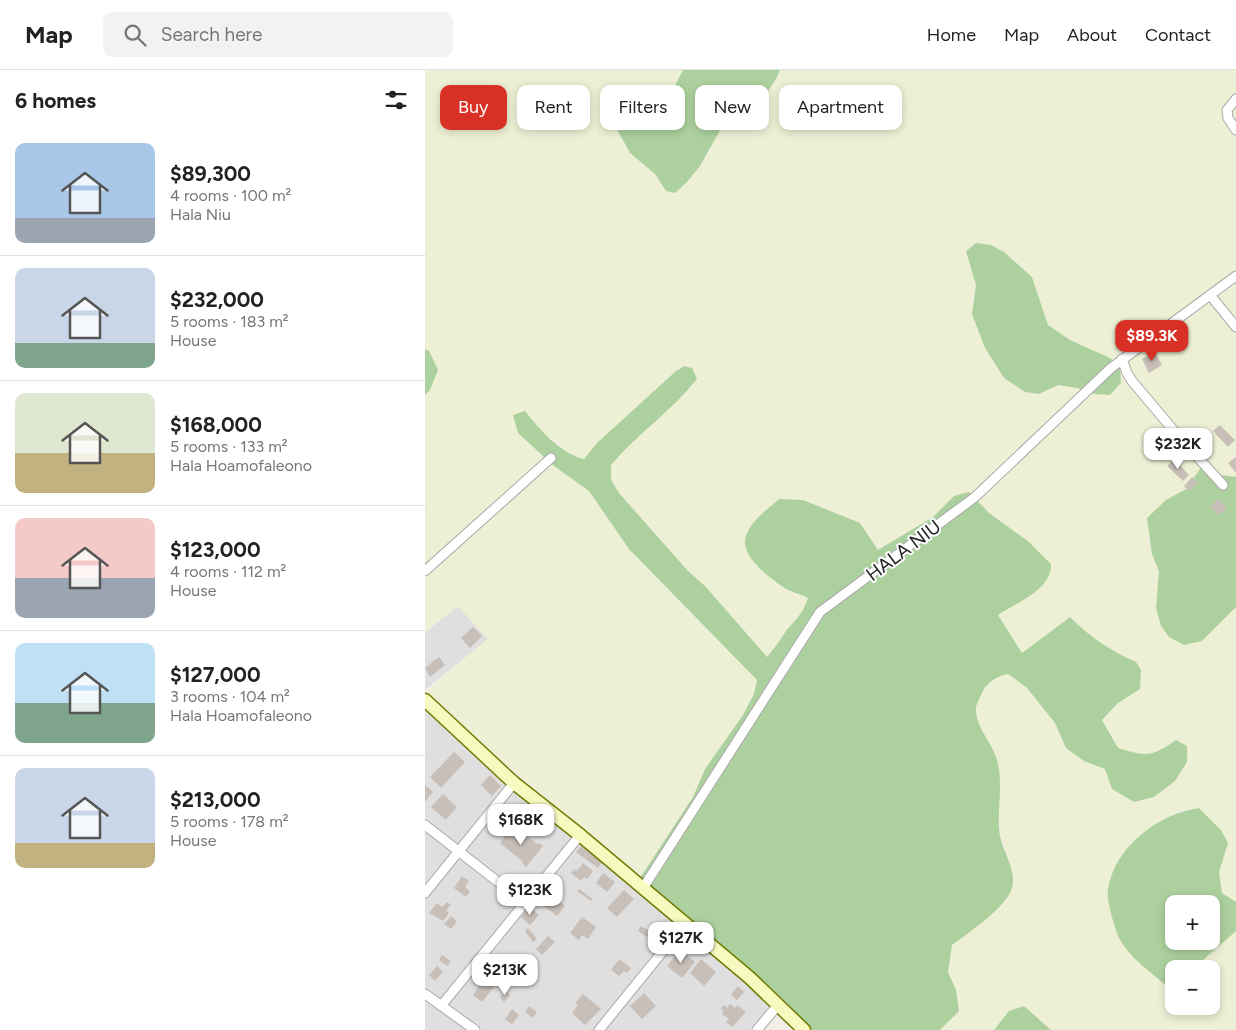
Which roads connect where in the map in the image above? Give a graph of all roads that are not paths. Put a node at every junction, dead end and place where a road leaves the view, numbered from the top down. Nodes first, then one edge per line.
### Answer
1 (1236, 99) edge
2 (1236, 130) edge
3 (1236, 276) edge
4 (1210, 295) junction
5 (1236, 327) edge
6 (1122, 359) junction
7 (551, 458) dead end
8 (1223, 485) dead end
9 (425, 571) edge
10 (425, 700) edge
11 (514, 783) junction
12 (425, 825) edge
13 (580, 835) junction
14 (459, 852) junction
15 (643, 888) junction
16 (425, 892) edge
17 (525, 902) junction
18 (685, 924) junction
19 (425, 994) edge
20 (778, 1004) junction
21 (441, 1006) junction
22 (475, 1030) edge
23 (599, 1030) edge
24 (757, 1030) edge
25 (803, 1030) edge

1 - 2 street
3 - 4 street, HALA NIU
4 - 5 street
4 - 6 street, HALA NIU
6 - 8 street
6 - 15 street, HALA NIU
7 - 9 street
10 - 11 street
11 - 13 street
11 - 14 street
12 - 14 street
13 - 15 street
13 - 17 street
14 - 16 street
14 - 17 street
15 - 18 street
17 - 21 street
18 - 20 street
18 - 23 street
19 - 21 street
20 - 24 street
20 - 25 street
21 - 22 street

